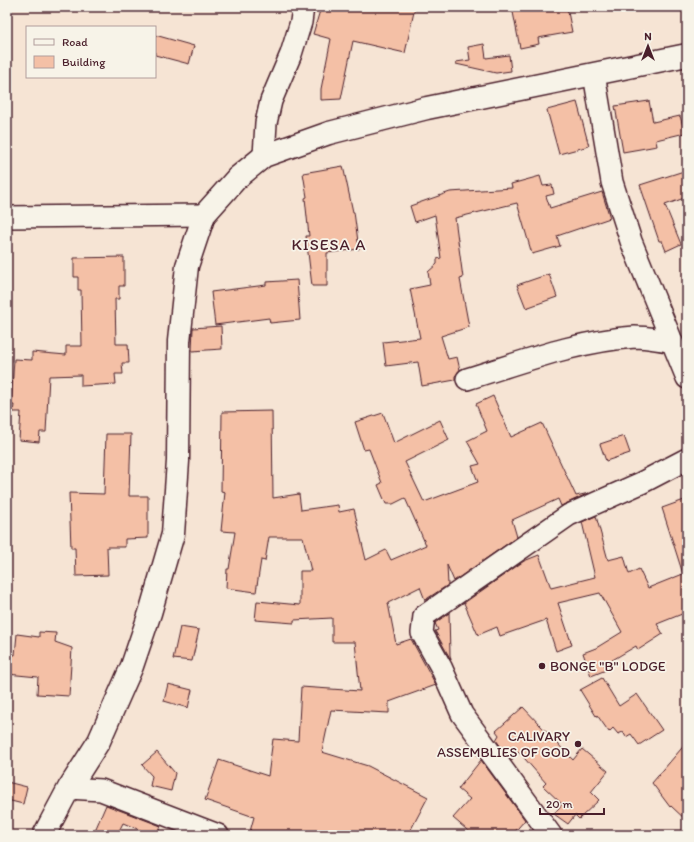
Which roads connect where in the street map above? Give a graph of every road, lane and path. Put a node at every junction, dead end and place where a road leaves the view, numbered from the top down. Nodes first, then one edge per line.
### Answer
1 (303, 7) edge
2 (687, 55) edge
3 (594, 74) junction
4 (264, 156) junction
5 (204, 215) junction
6 (7, 218) edge
7 (656, 306) junction
8 (637, 337) junction
9 (672, 341) junction
10 (687, 378) edge
11 (467, 379) dead end
12 (687, 459) edge
13 (69, 788) junction
14 (44, 835) edge
15 (218, 835) edge
16 (551, 835) edge

1 - 4 street
2 - 3 street
3 - 4 street
3 - 7 street
4 - 5 street
5 - 6 street
5 - 13 street
7 - 8 street
7 - 9 street
8 - 9 street
8 - 11 street
9 - 10 street
12 - 16 street
13 - 14 street
13 - 15 street

